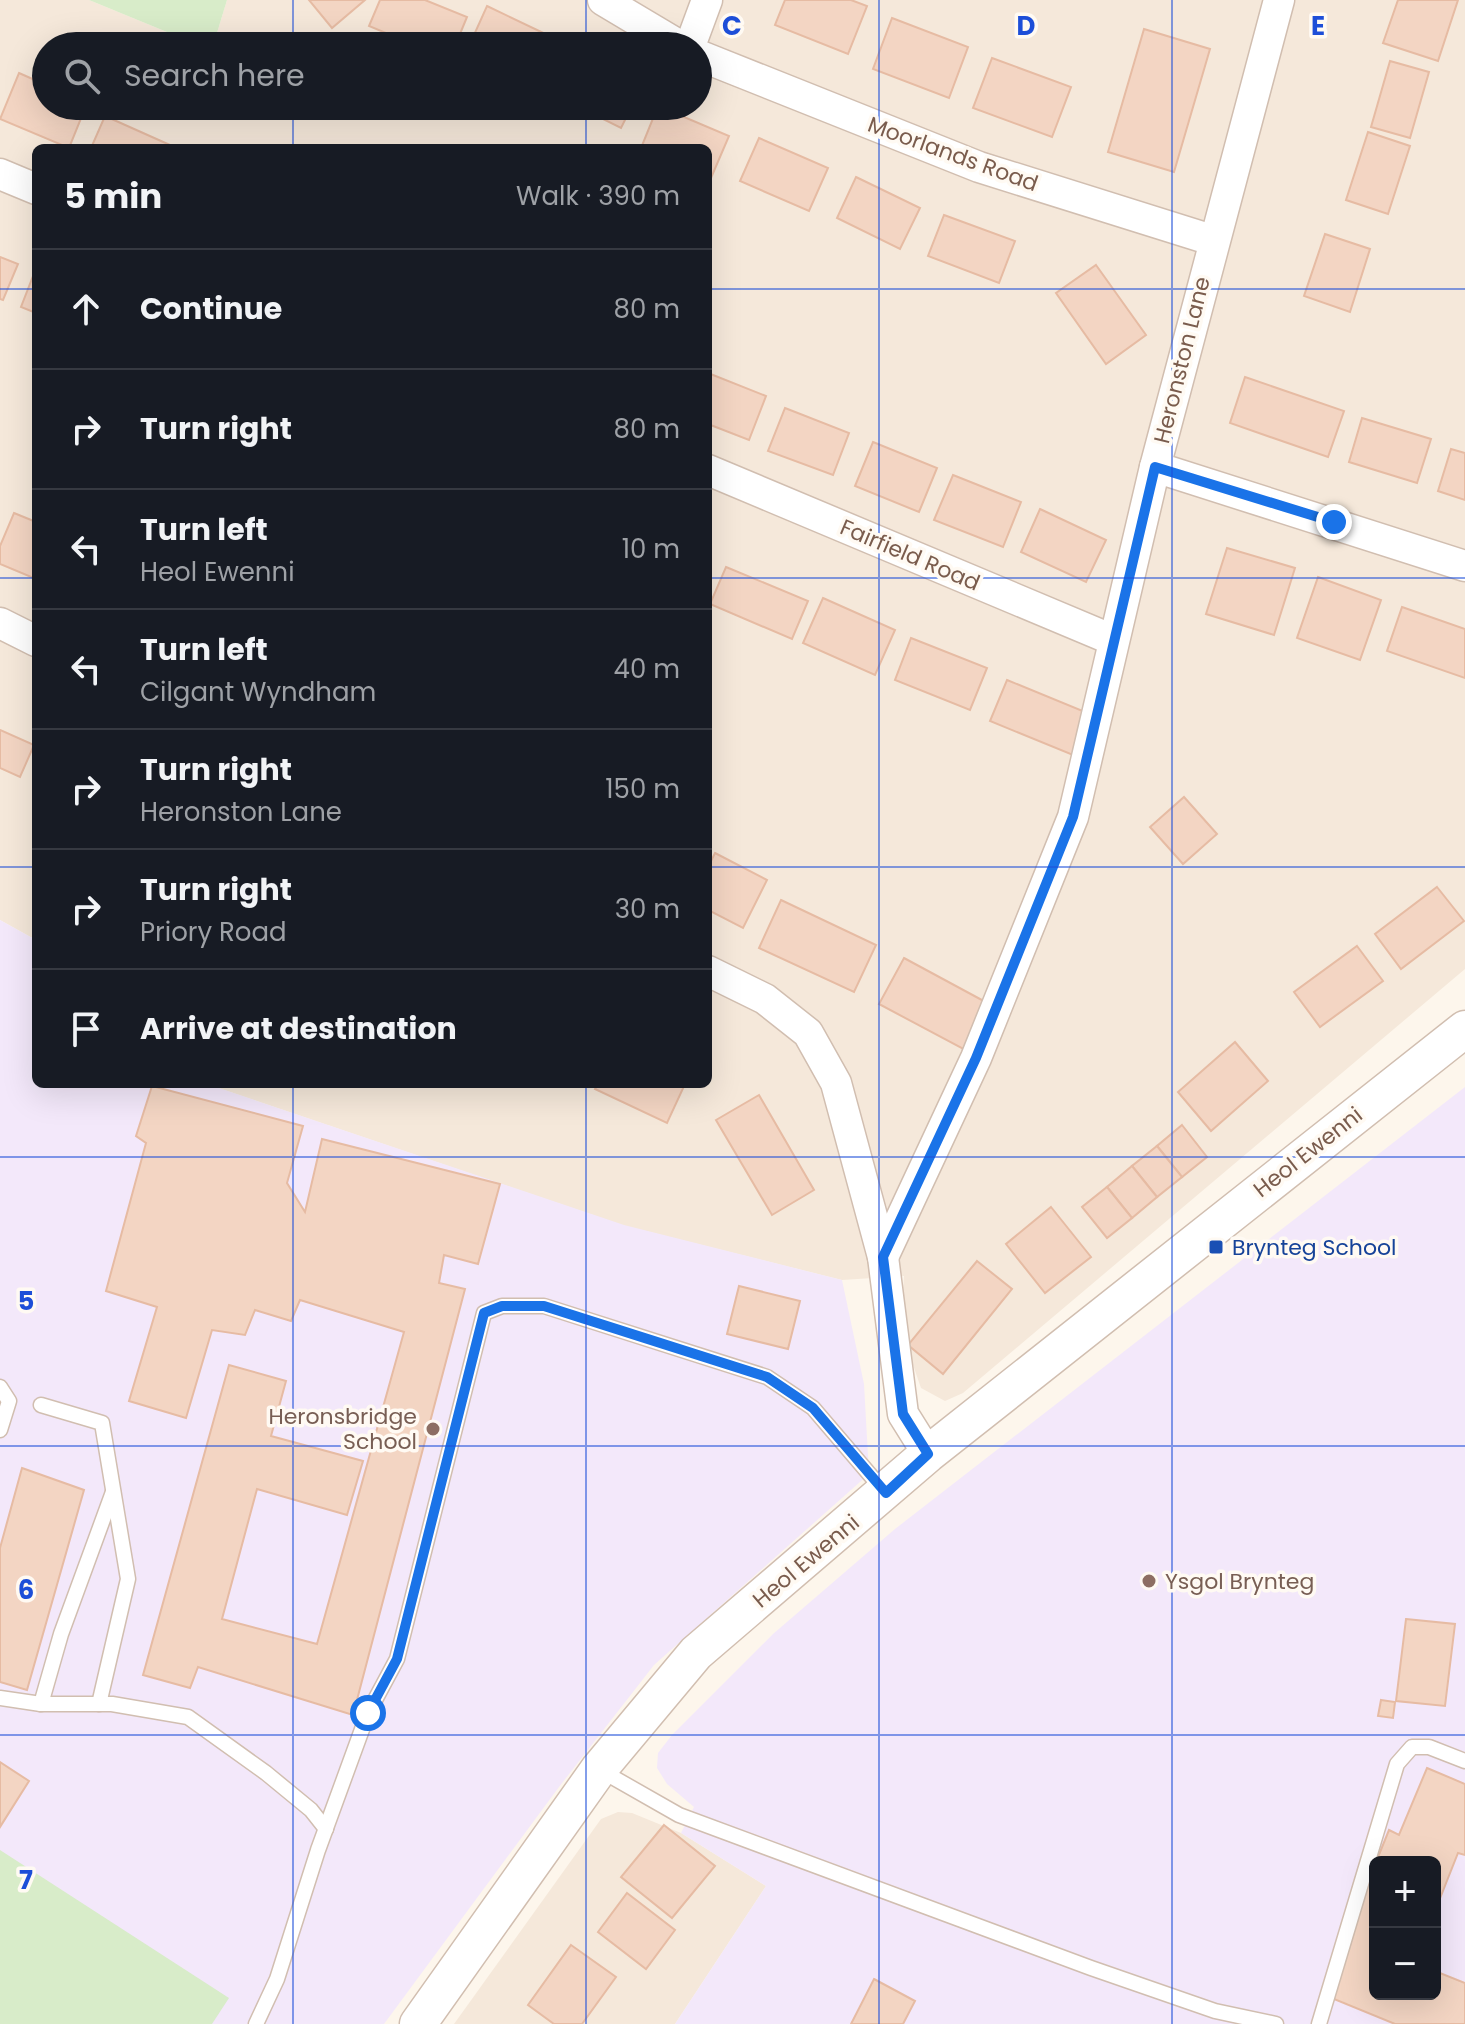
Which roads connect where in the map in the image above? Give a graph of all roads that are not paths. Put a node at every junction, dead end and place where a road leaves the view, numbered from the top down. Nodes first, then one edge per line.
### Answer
1 (603, 0) edge
2 (707, 0) edge
3 (1279, 0) edge
4 (657, 32) edge
5 (695, 32) edge
6 (712, 61) edge
7 (0, 174) edge
8 (32, 187) edge
9 (1212, 240) junction
10 (1155, 467) junction
11 (712, 472) edge
12 (1465, 566) edge
13 (0, 623) edge
14 (32, 639) edge
15 (1113, 640) junction
16 (712, 973) edge
17 (1465, 1029) edge
18 (883, 1257) junction
19 (0, 1387) edge
20 (41, 1405) dead end
21 (0, 1430) edge
22 (928, 1454) junction
23 (113, 1492) junction
24 (886, 1493) junction
25 (0, 1698) edge
26 (41, 1704) junction
27 (99, 1704) junction
28 (1465, 1761) edge
29 (599, 1769) junction
30 (326, 1829) junction
31 (256, 2024) edge
32 (418, 2024) edge
33 (1276, 2024) edge
34 (1319, 2024) edge

1 - 4 street
2 - 5 street
3 - 9 street, Heronston Lane
6 - 9 street, Moorlands Road
7 - 8 street
9 - 10 street, Heronston Lane
10 - 12 street
10 - 15 street, Heronston Lane
11 - 15 street, Fairfield Road
13 - 14 street
15 - 18 street, Heronston Lane
16 - 18 street
17 - 22 street, Heol Ewenni
18 - 22 street
19 - 21 lane
20 - 23 lane
22 - 24 street, Heol Ewenni
23 - 26 lane
23 - 27 lane
24 - 29 street, Heol Ewenni
24 - 30 lane
25 - 26 lane
26 - 27 lane
27 - 30 lane
28 - 34 lane
29 - 32 street, Heol Ewenni
29 - 33 lane
30 - 31 lane

